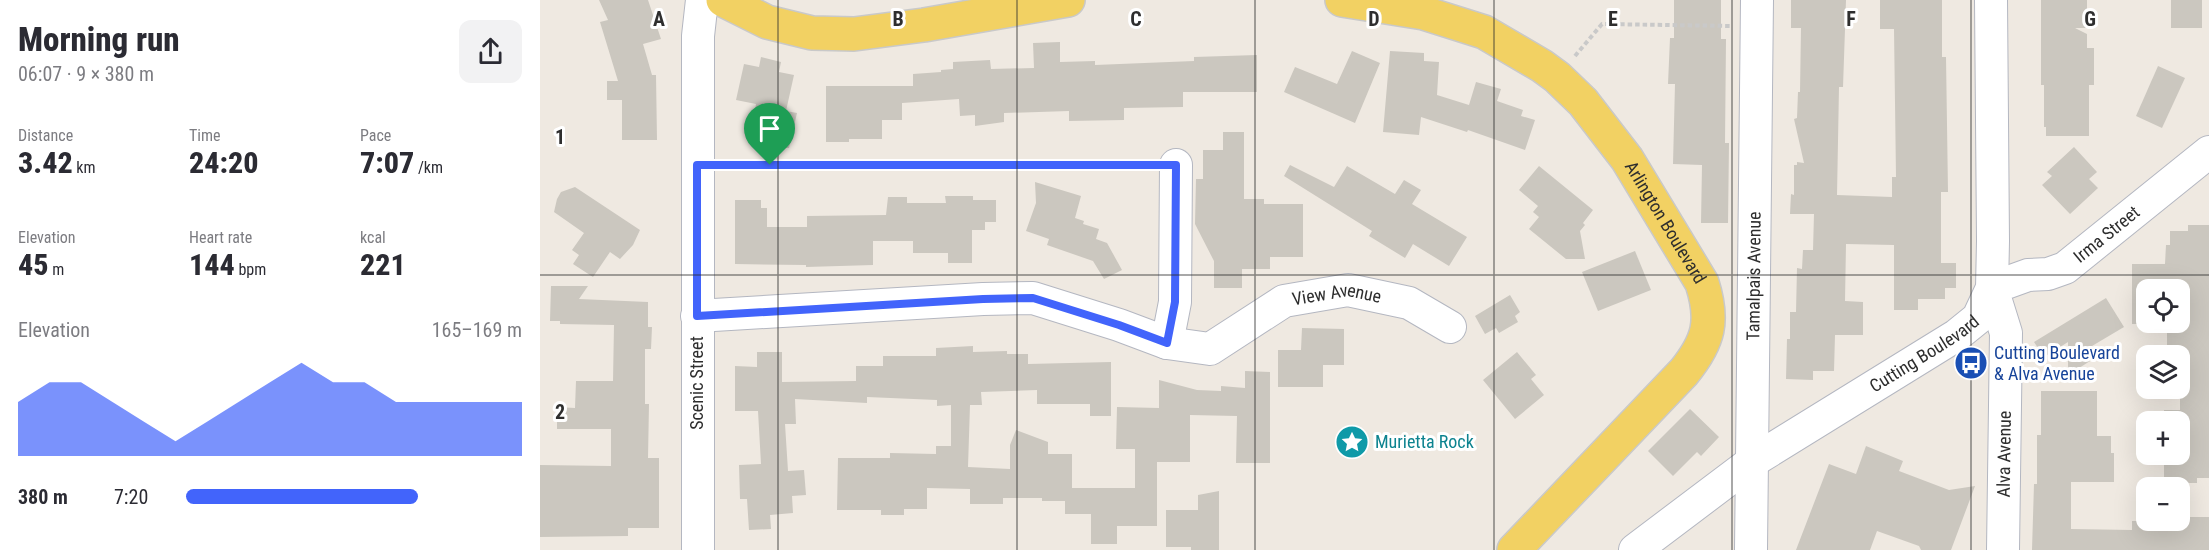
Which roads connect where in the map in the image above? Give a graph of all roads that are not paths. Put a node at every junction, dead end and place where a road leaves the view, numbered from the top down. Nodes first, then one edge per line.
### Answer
1 (702, 0) edge
2 (723, 0) edge
3 (1068, 0) edge
4 (1342, 0) edge
5 (1991, 0) edge
6 (1757, 13) edge
7 (2209, 152) edge
8 (1176, 165) road end
9 (1992, 288) junction
10 (697, 316) junction
11 (1450, 327) dead end
12 (1167, 343) junction
13 (1753, 461) junction
14 (1666, 539) edge
15 (698, 550) edge
16 (1514, 550) edge
17 (1635, 550) edge
18 (1751, 550) edge
19 (2003, 550) edge

1 - 10 street, Scenic Street
2 - 3 main road
4 - 16 main road, Arlington Boulevard
5 - 9 street, Cutting Boulevard
6 - 13 street, Tamalpais Avenue
7 - 9 street, Irma Street
8 - 12 street
9 - 13 street, Cutting Boulevard
9 - 19 street, Alva Avenue
10 - 12 street, View Avenue
10 - 15 street, Scenic Street
11 - 12 street, View Avenue
13 - 14 street, Cutting Boulevard
13 - 18 street, Tamalpais Avenue
14 - 17 street, Cutting Boulevard

